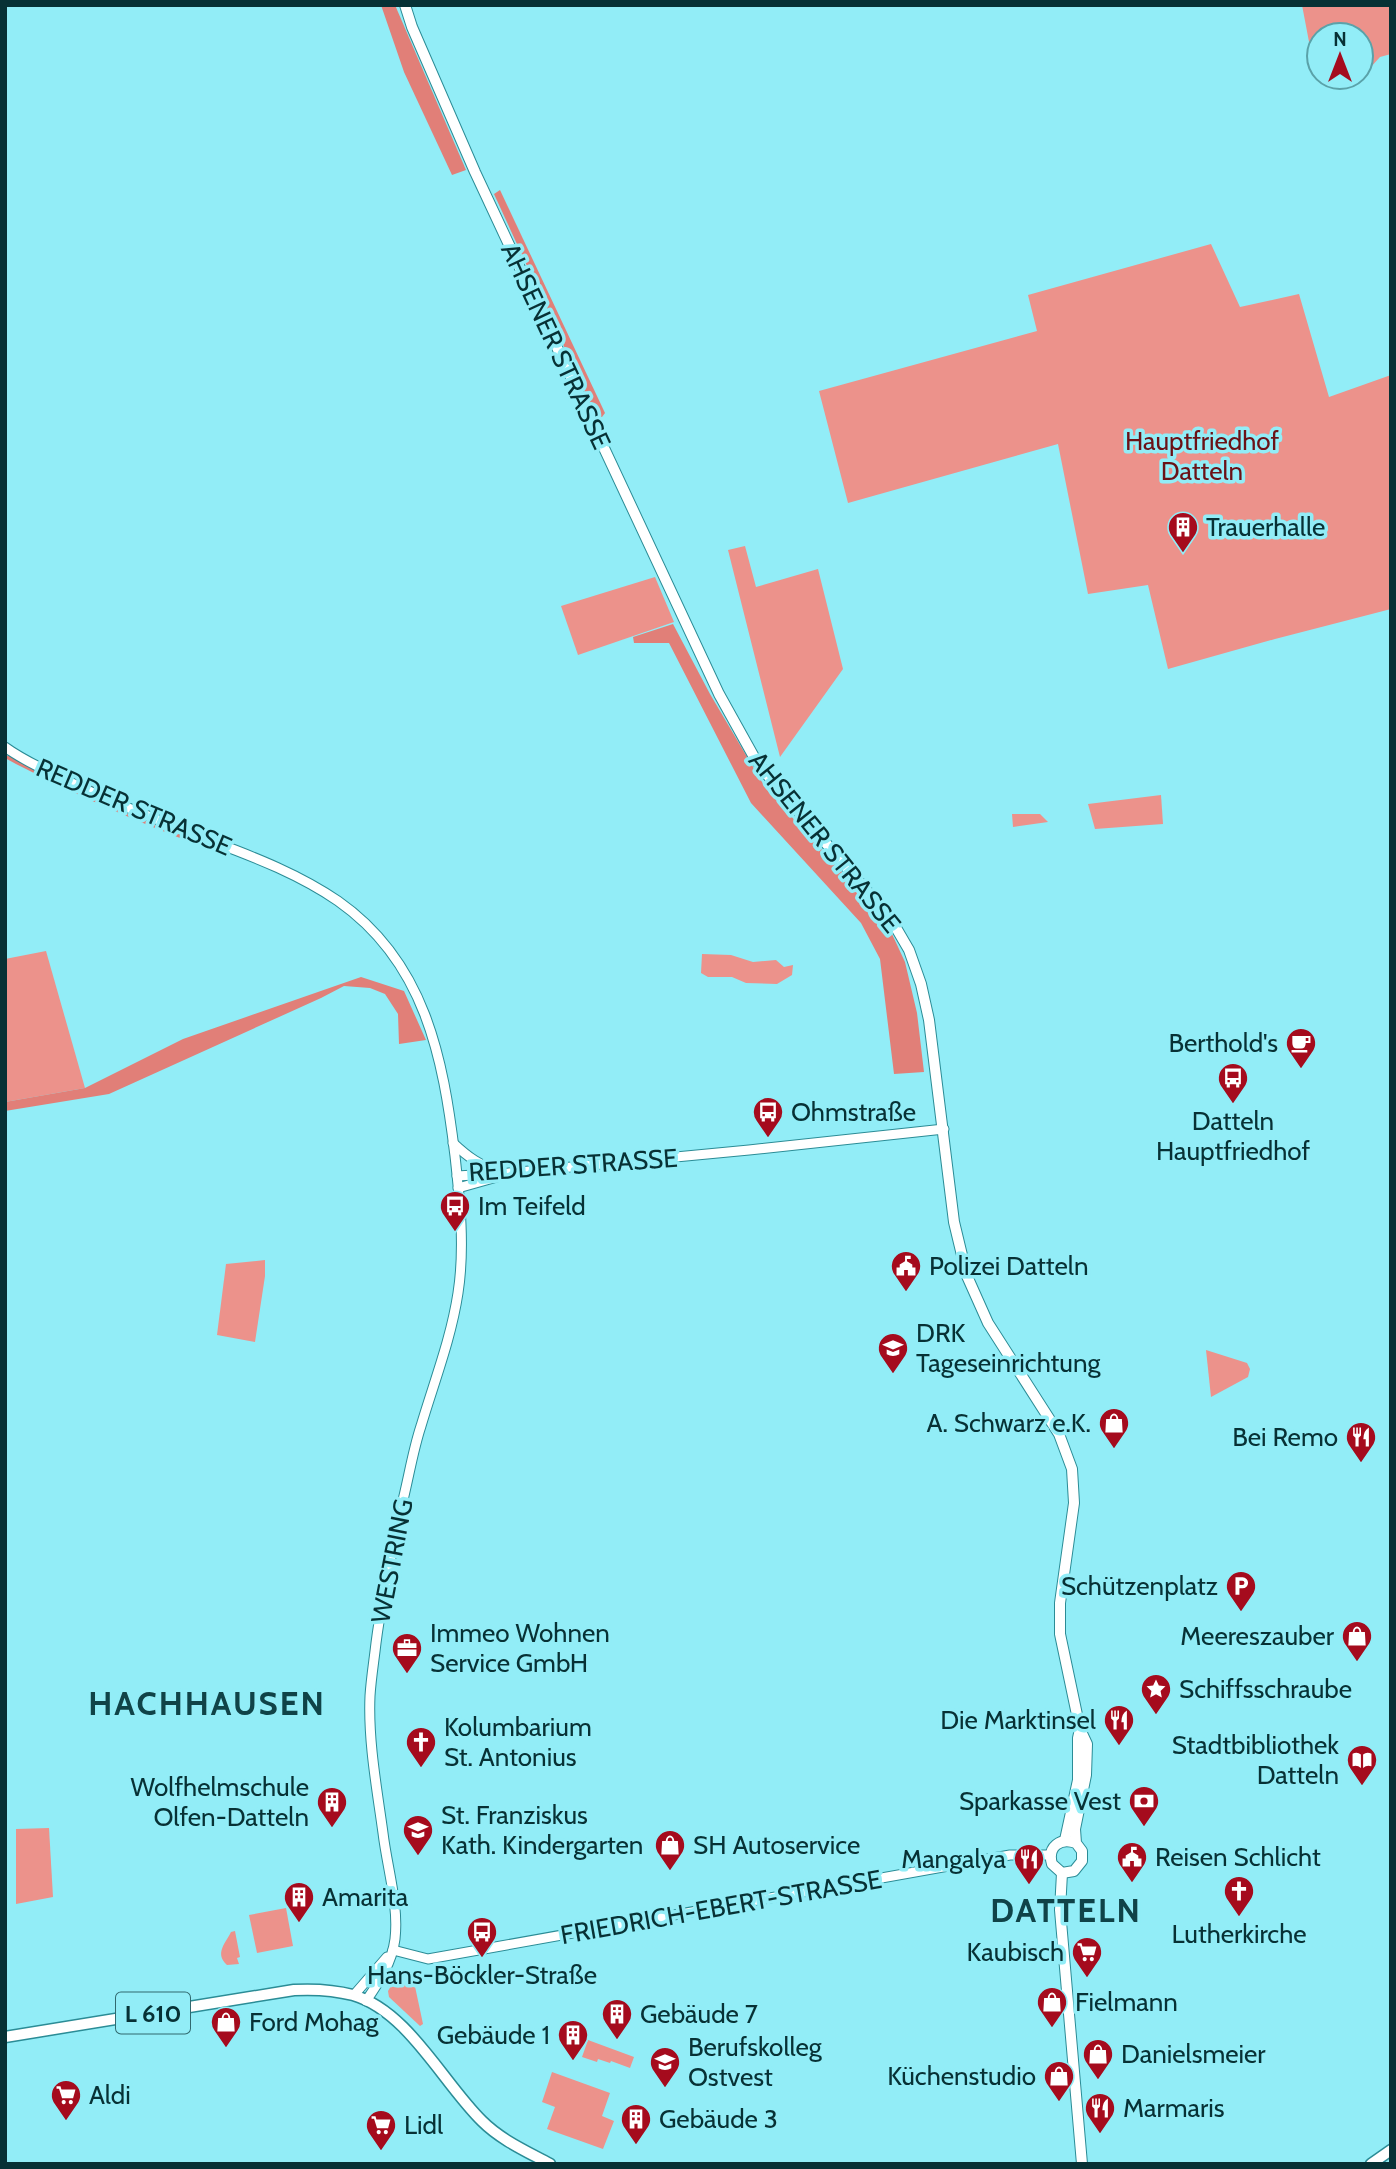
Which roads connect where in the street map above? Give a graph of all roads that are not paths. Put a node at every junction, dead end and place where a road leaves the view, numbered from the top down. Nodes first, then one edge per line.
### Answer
1 (405, 5) edge
2 (5, 747) edge
3 (944, 1129) junction
4 (453, 1143) junction
5 (508, 1174) junction
6 (457, 1176) junction
7 (459, 1193) junction
8 (1080, 1729) junction
9 (1065, 1840) junction
10 (1076, 1843) junction
11 (1050, 1855) junction
12 (1062, 1873) junction
13 (393, 1950) junction
14 (354, 1995) junction
15 (366, 2001) junction
16 (5, 2037) edge
17 (1391, 2150) edge
18 (550, 2164) edge
19 (1082, 2164) edge
20 (1371, 2164) edge

1 - 3 main road, AHSENER STRASSE
2 - 4 street, REDDER STRASSE
3 - 5 street, REDDER STRASSE
3 - 8 main road, AHSENER STRASSE
4 - 5 street
4 - 6 street, REDDER STRASSE
5 - 6 street, REDDER STRASSE
5 - 7 street
6 - 7 street, WESTRING
7 - 13 street, WESTRING
8 - 9 main road
8 - 10 main road
9 - 10 main road
9 - 11 main road
10 - 12 main road
11 - 12 main road
11 - 13 street, FRIEDRICH-EBERT-STRASSE
12 - 19 main road
13 - 14 street
13 - 15 street, WESTRING
14 - 15 main road, L 610
14 - 16 main road, L 610
15 - 18 main road, L 610
17 - 20 main road

